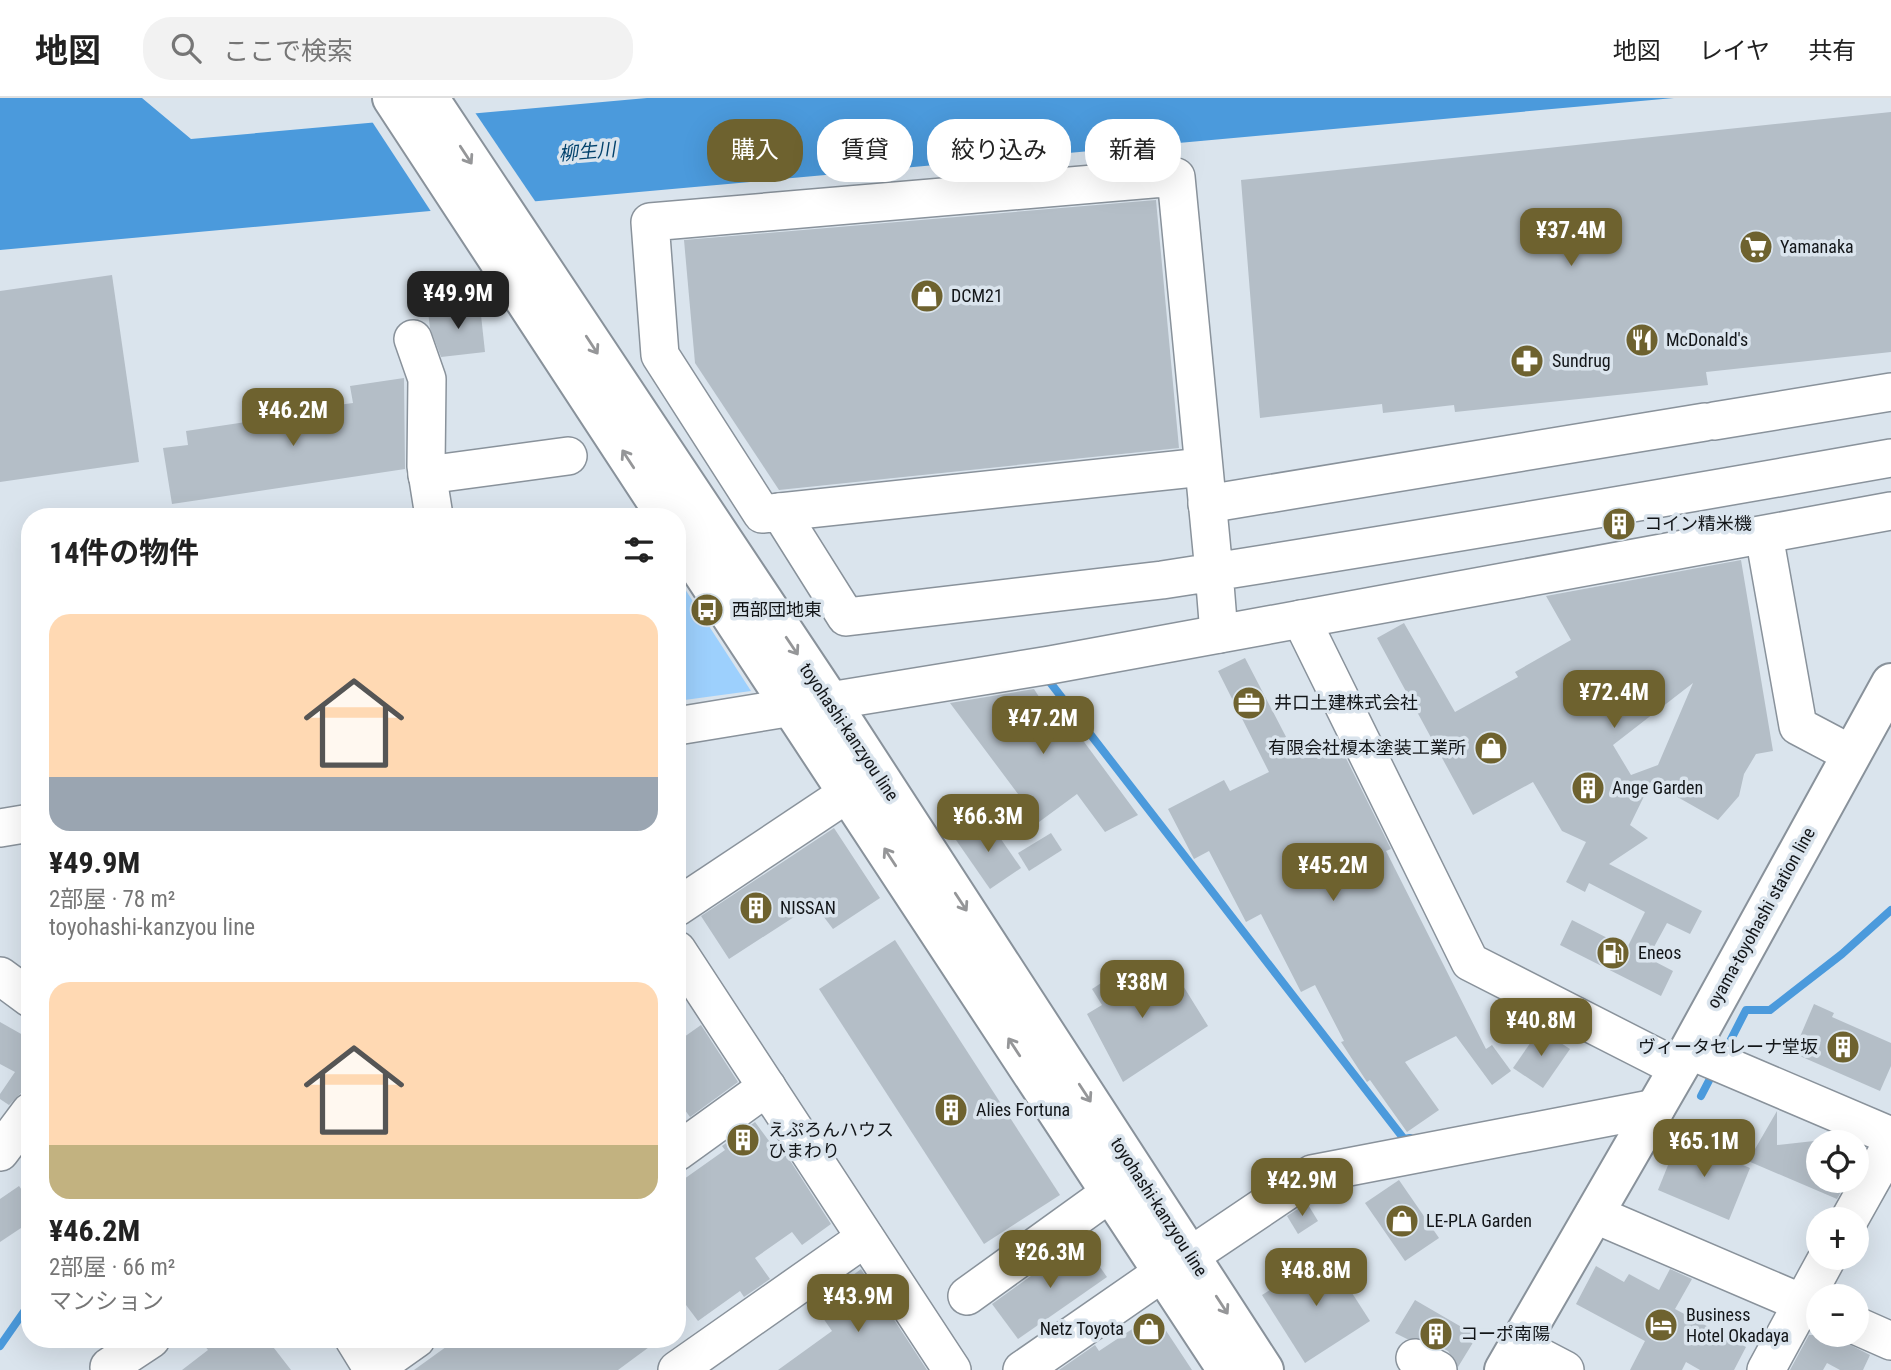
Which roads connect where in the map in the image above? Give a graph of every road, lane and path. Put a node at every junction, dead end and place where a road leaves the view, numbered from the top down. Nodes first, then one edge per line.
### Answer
1 (391, 98) edge
2 (429, 98) edge
3 (413, 339) dead end
4 (1891, 391) edge
5 (568, 456) dead end
6 (1891, 458) edge
7 (1203, 467) junction
8 (427, 475) junction
9 (1207, 505) junction
10 (432, 508) edge
11 (661, 508) edge
12 (682, 508) edge
13 (1891, 511) edge
14 (780, 512) junction
15 (686, 515) edge
16 (1765, 535) junction
17 (686, 540) edge
18 (713, 559) junction
19 (1214, 572) junction
20 (1301, 619) junction
21 (1219, 634) junction
22 (1891, 683) edge
23 (830, 701) junction
24 (793, 709) junction
25 (686, 725) edge
26 (1851, 754) junction
27 (848, 793) junction
28 (21, 825) edge
29 (0, 828) edge
30 (686, 901) edge
31 (686, 964) edge
32 (0, 976) edge
33 (21, 991) edge
34 (1683, 1059) junction
35 (767, 1087) junction
36 (1656, 1108) junction
37 (21, 1124) edge
38 (1891, 1136) edge
39 (1891, 1145) edge
40 (686, 1146) edge
41 (0, 1152) edge
42 (1110, 1193) junction
43 (1856, 1207) edge
44 (1594, 1214) junction
45 (865, 1238) junction
46 (1176, 1264) junction
47 (967, 1296) dead end
48 (1806, 1305) edge
49 (1806, 1313) edge
50 (1869, 1331) edge
51 (1891, 1341) edge
52 (138, 1348) edge
53 (360, 1348) edge
54 (404, 1348) edge
55 (1512, 1358) edge
56 (111, 1370) edge
57 (373, 1370) edge
58 (677, 1370) edge
59 (951, 1370) edge
60 (1022, 1370) edge
61 (1227, 1370) edge
62 (1264, 1370) edge
63 (1565, 1370) edge
64 (1766, 1370) edge

11 -> 1 main road
2 -> 12 main road, toyohashi-kanzyou line
3 - 8 street
4 - 9 street
5 - 8 street
6 - 19 street
7 - 9 street
7 - 14 street
7 - 14 street
8 - 10 street
9 - 19 street
13 - 16 street
14 - 19 street
15 -> 18 main road, toyohashi-kanzyou line
16 - 20 street
16 - 26 street
17 - 18 main road, toyohashi-kanzyou line
18 -> 23 main road, toyohashi-kanzyou line
18 - 24 main road, toyohashi-kanzyou line
19 - 21 street
20 - 21 street
20 - 34 street
21 - 23 street
22 - 26 main road, oyama-toyohashi station line
23 - 24 street
23 -> 46 main road, toyohashi-kanzyou line
24 - 25 street
24 - 27 main road, toyohashi-kanzyou line
26 - 34 main road, oyama-toyohashi station line
27 - 30 street
42 -> 27 main road, toyohashi-kanzyou line
28 - 29 street
31 - 35 street
32 - 33 street
34 - 36 main road, oyama-toyohashi station line
34 - 38 street
35 - 40 street
35 - 45 street
36 - 44 main road, oyama-toyohashi station line
36 - 46 street
37 - 41 street
39 - 43 street
42 - 46 main road, toyohashi-kanzyou line
42 - 47 street
44 - 48 street
44 - 55 main road, oyama-toyohashi station line
45 - 58 street
45 - 59 street
46 - 60 street
46 - 61 main road, toyohashi-kanzyou line
46 -> 62 main road, toyohashi-kanzyou line
49 - 64 street
50 - 51 street
52 - 56 street
53 - 57 street
54 - 57 street
55 - 63 street

